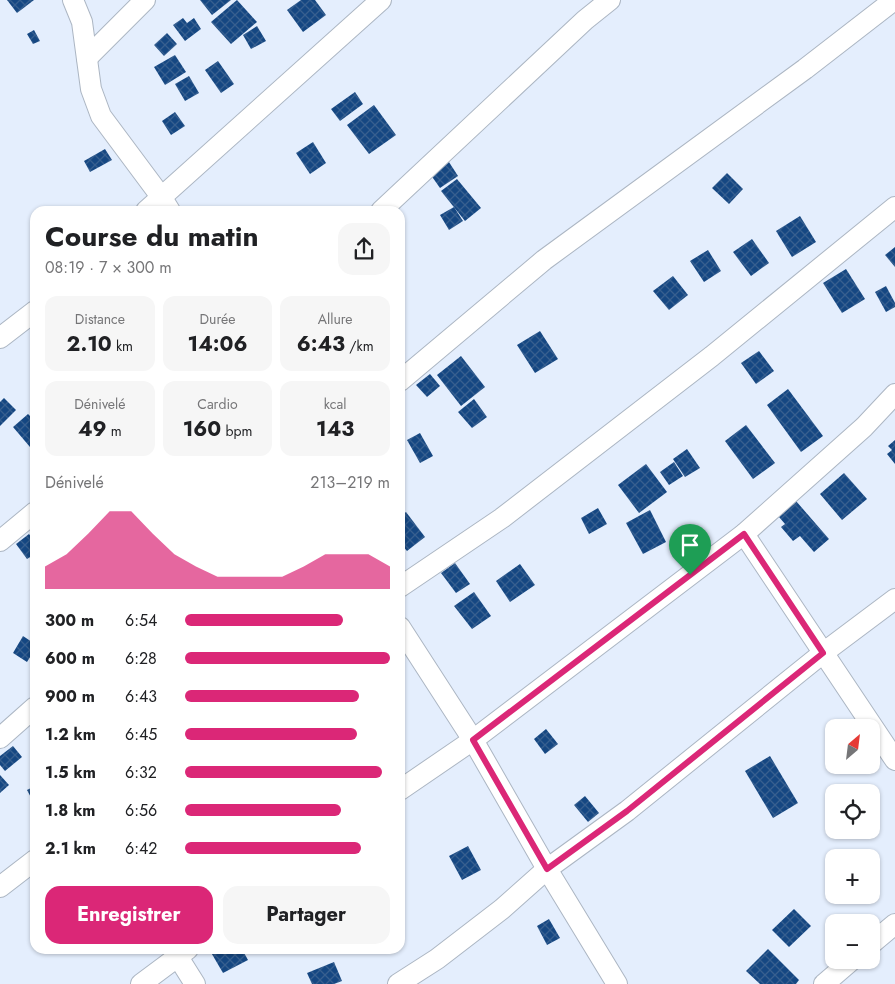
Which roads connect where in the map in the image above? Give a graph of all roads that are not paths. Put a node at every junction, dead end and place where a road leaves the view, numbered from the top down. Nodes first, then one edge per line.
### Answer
1 (73, 0) edge
2 (145, 0) edge
3 (381, 0) edge
4 (610, 0) edge
5 (894, 0) edge
6 (87, 58) junction
7 (166, 205) edge
8 (386, 206) edge
9 (895, 207) edge
10 (30, 316) edge
11 (0, 338) edge
12 (405, 377) edge
13 (895, 394) edge
14 (30, 516) edge
15 (744, 534) junction
16 (0, 541) edge
17 (405, 584) edge
18 (895, 599) edge
19 (405, 635) edge
20 (823, 653) junction
21 (30, 711) edge
22 (0, 738) edge
23 (473, 740) junction
24 (895, 760) edge
25 (405, 787) edge
26 (30, 864) edge
27 (547, 869) junction
28 (0, 887) edge
29 (895, 924) edge
30 (880, 936) edge
31 (176, 954) edge
32 (180, 954) edge
33 (842, 969) edge
34 (141, 984) edge
35 (195, 984) edge
36 (398, 984) edge
37 (617, 984) edge
38 (824, 984) edge

1 - 6 street
2 - 6 street
3 - 7 street
4 - 8 street
5 - 12 street
6 - 7 street
9 - 17 street
10 - 11 street
13 - 15 street
14 - 16 street
15 - 20 street
15 - 23 street
18 - 20 street
19 - 23 street
20 - 24 street
20 - 27 street
21 - 22 street
23 - 25 street
23 - 27 street
26 - 28 street
27 - 36 street
27 - 37 street
29 - 30 street
31 - 34 street
32 - 35 street
33 - 38 street

